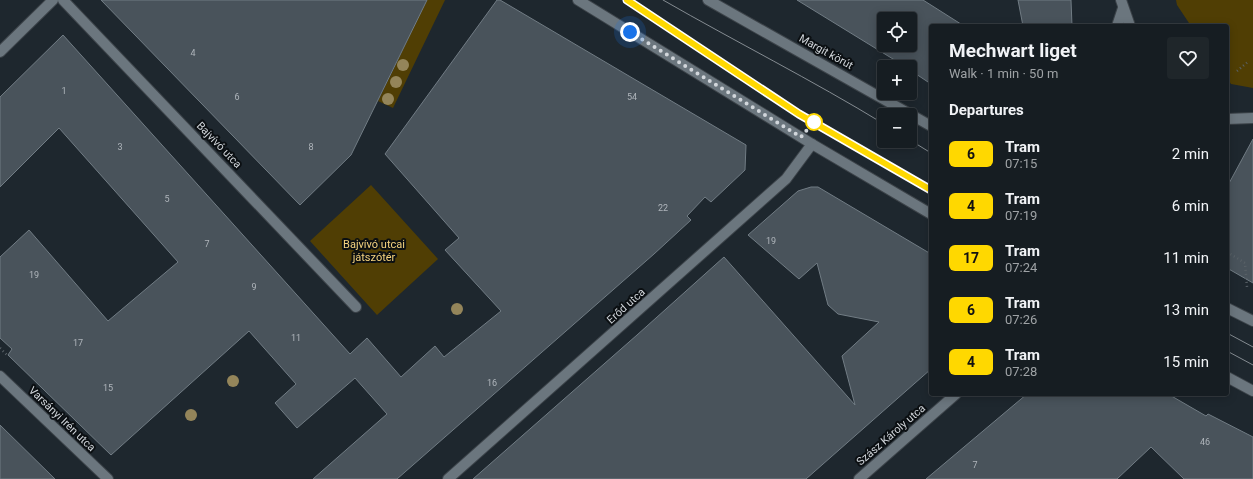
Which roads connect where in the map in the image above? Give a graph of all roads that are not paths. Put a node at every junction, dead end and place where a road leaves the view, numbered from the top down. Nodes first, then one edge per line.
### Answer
1 (53, 0) edge
2 (63, 0) edge
3 (578, 0) edge
4 (708, 0) edge
5 (1122, 4) edge
6 (1117, 24) edge
7 (1129, 24) edge
8 (0, 52) edge
9 (1253, 118) edge
10 (1229, 119) edge
11 (929, 125) edge
12 (812, 144) junction
13 (929, 213) edge
14 (356, 307) dead end
15 (1229, 309) edge
16 (1253, 321) edge
17 (0, 376) edge
18 (1229, 378) edge
19 (1253, 391) edge
20 (954, 396) edge
21 (108, 479) edge
22 (448, 479) edge
23 (859, 479) edge

1 - 8 street
2 - 14 street, Bajvívó utca
3 - 12 street
4 - 11 street, Margit körút
5 - 6 street
5 - 7 street
9 - 10 street
12 - 13 street
12 - 22 street, Erőd utca
15 - 16 street
17 - 21 street, Varsányi Irén utca
18 - 19 street
20 - 23 street, Szász Károly utca

